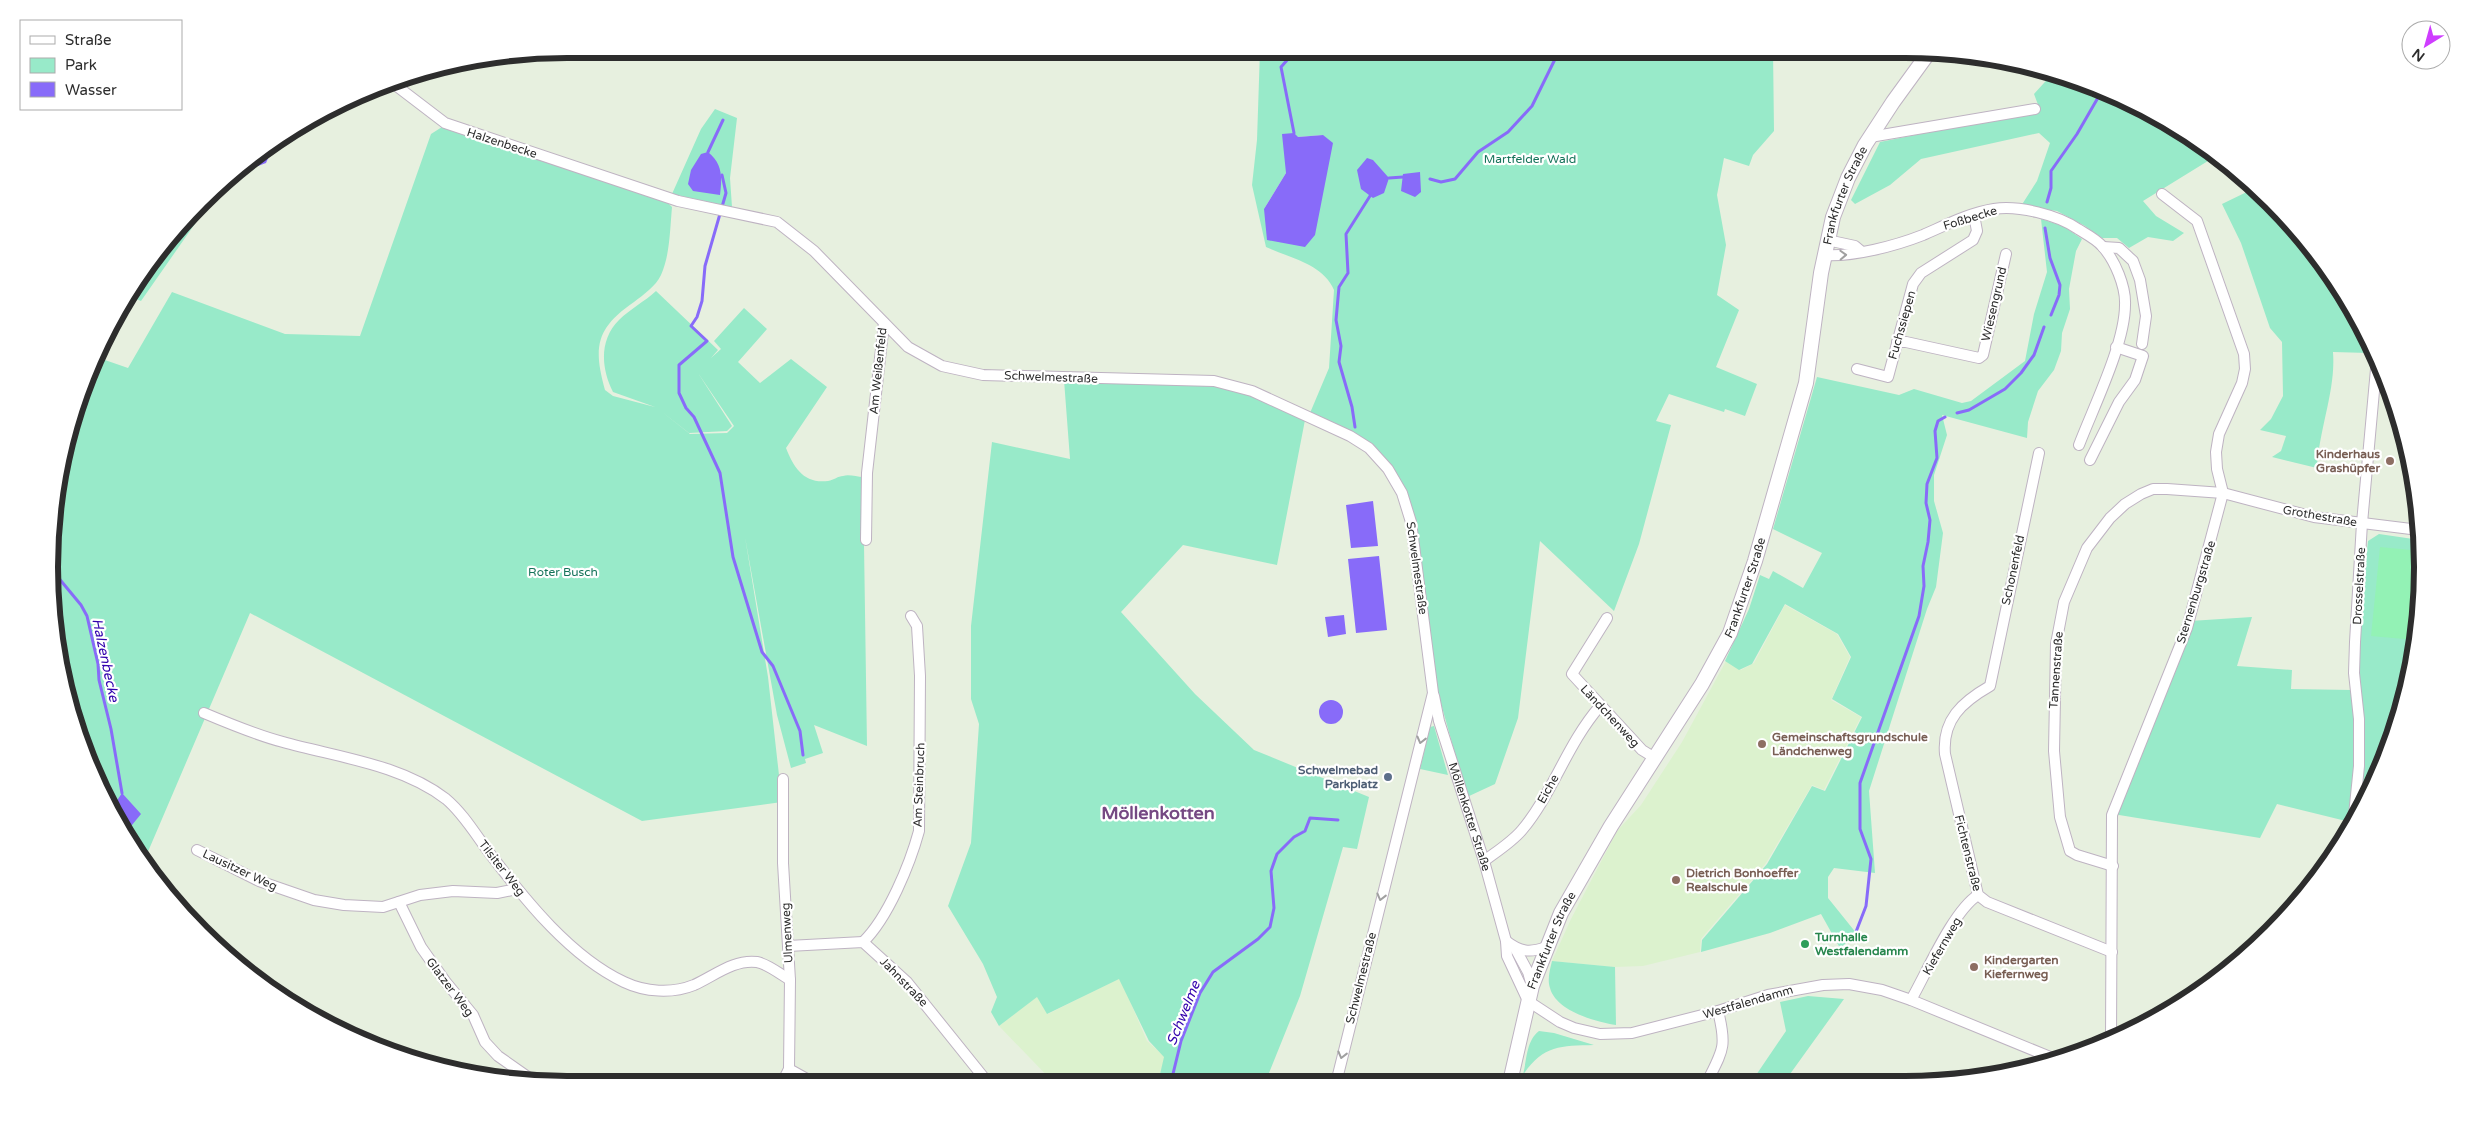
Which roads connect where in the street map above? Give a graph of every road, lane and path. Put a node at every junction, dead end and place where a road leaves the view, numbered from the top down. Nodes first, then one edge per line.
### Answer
1 (1925, 59) edge
2 (398, 87) edge
3 (2035, 110) dead end
4 (1870, 137) junction
5 (2162, 194) dead end
6 (720, 210) joint
7 (1974, 215) junction
8 (1827, 240) junction
9 (2103, 247) junction
10 (1861, 251) junction
11 (2006, 254) dead end
12 (1824, 255) junction
13 (884, 323) junction
14 (1897, 342) junction
15 (2142, 344) dead end
16 (2116, 347) junction
17 (1857, 369) dead end
18 (2376, 374) edge
19 (2079, 445) dead end
20 (2039, 453) dead end
21 (2090, 460) dead end
22 (2223, 493) junction
23 (2362, 523) junction
24 (2412, 529) edge
25 (866, 540) dead end
26 (911, 616) dead end
27 (1607, 618) dead end
28 (1990, 686) joint
29 (1433, 692) junction
30 (1600, 706) junction
31 (204, 713) dead end
32 (1655, 758) junction
33 (783, 779) dead end
34 (2355, 803) edge
35 (197, 850) dead end
36 (1484, 861) junction
37 (2113, 866) junction
38 (517, 889) junction
39 (1978, 895) junction
40 (399, 902) junction
41 (1506, 941) junction
42 (863, 942) junction
43 (788, 946) junction
44 (1546, 947) junction
45 (1515, 948) junction
46 (2112, 952) junction
47 (1514, 971) junction
48 (1533, 971) junction
49 (790, 980) junction
50 (1911, 1000) junction
51 (1528, 1001) junction
52 (1718, 1011) junction
53 (2111, 1032) edge
54 (2046, 1056) edge
55 (789, 1069) junction
56 (523, 1074) edge
57 (786, 1076) edge
58 (802, 1076) edge
59 (982, 1076) edge
60 (1338, 1076) edge
61 (1511, 1076) edge
62 (1710, 1076) edge

1 - 4 main road, Frankfurter Straße
2 - 6 street, Halzenbecke
3 - 4 street, Frankfurter Straße
4 - 8 main road, Frankfurter Straße
5 - 22 street, Sternenburgstraße
6 - 13 street, Am Weißenfeld
7 - 9 street, Foßbecke
7 - 10 street, Foßbecke
7 - 14 street, Fuchssiepen
8 - 10 street
8 - 12 main road, Frankfurter Straße
9 - 15 street, Foßbecke
9 - 16 street, Foßbecke
12 -> 10 street, Foßbecke
11 - 14 street, Wiesengrund
12 - 32 main road, Frankfurter Straße
13 - 25 street, Am Weißenfeld
13 - 29 street, Schwelmestraße
14 - 17 street, Fuchssiepen
16 - 19 street, Foßbecke
16 - 21 street
18 - 23 street, Drosselstraße
20 - 28 street, Schonenfeld
22 - 23 street, Grothestraße
22 - 37 street, Sternenburgstraße
22 - 37 street, Tannenstraße
23 - 24 street, Grothestraße
23 - 34 street, Drosselstraße
26 - 42 street, Am Steinbruch
27 - 30 street, Ländchenweg
28 - 39 street, Fichtenstraße
29 - 36 street, Möllenkotter Straße
29 -> 60 street, Schwelmestraße
30 - 32 street, Ländchenweg
30 - 36 street, Eiche
31 - 38 street, Tilsiter Weg
32 - 44 main road, Frankfurter Straße
33 - 43 street, Ulmenweg
35 - 40 street, Lausitzer Weg
36 - 41 street, Möllenkotter Straße
37 - 46 street, Sternenburgstraße
38 - 40 street, Lausitzer Weg
38 - 49 street, Tilsiter Weg
39 - 46 street, Fichtenstraße
39 - 50 street, Kiefernweg
40 - 56 street, Glatzer Weg
41 - 45 street
41 - 47 street, Möllenkotter Straße
42 - 43 street
42 - 59 street, Jahnstraße
43 - 49 street, Ulmenweg
44 - 45 street
44 - 48 main road, Frankfurter Straße
45 - 48 street
46 - 53 street, Sternenburgstraße
47 - 48 street
47 - 51 street, Möllenkotter Straße
48 - 51 main road, Frankfurter Straße
49 - 55 street, Ulmenweg
50 - 52 street, Westfalendamm
50 - 54 street, Westfalendamm
51 - 52 street, Westfalendamm
51 - 61 main road
52 - 62 street
55 - 57 street, Ulmenweg
55 - 58 street

